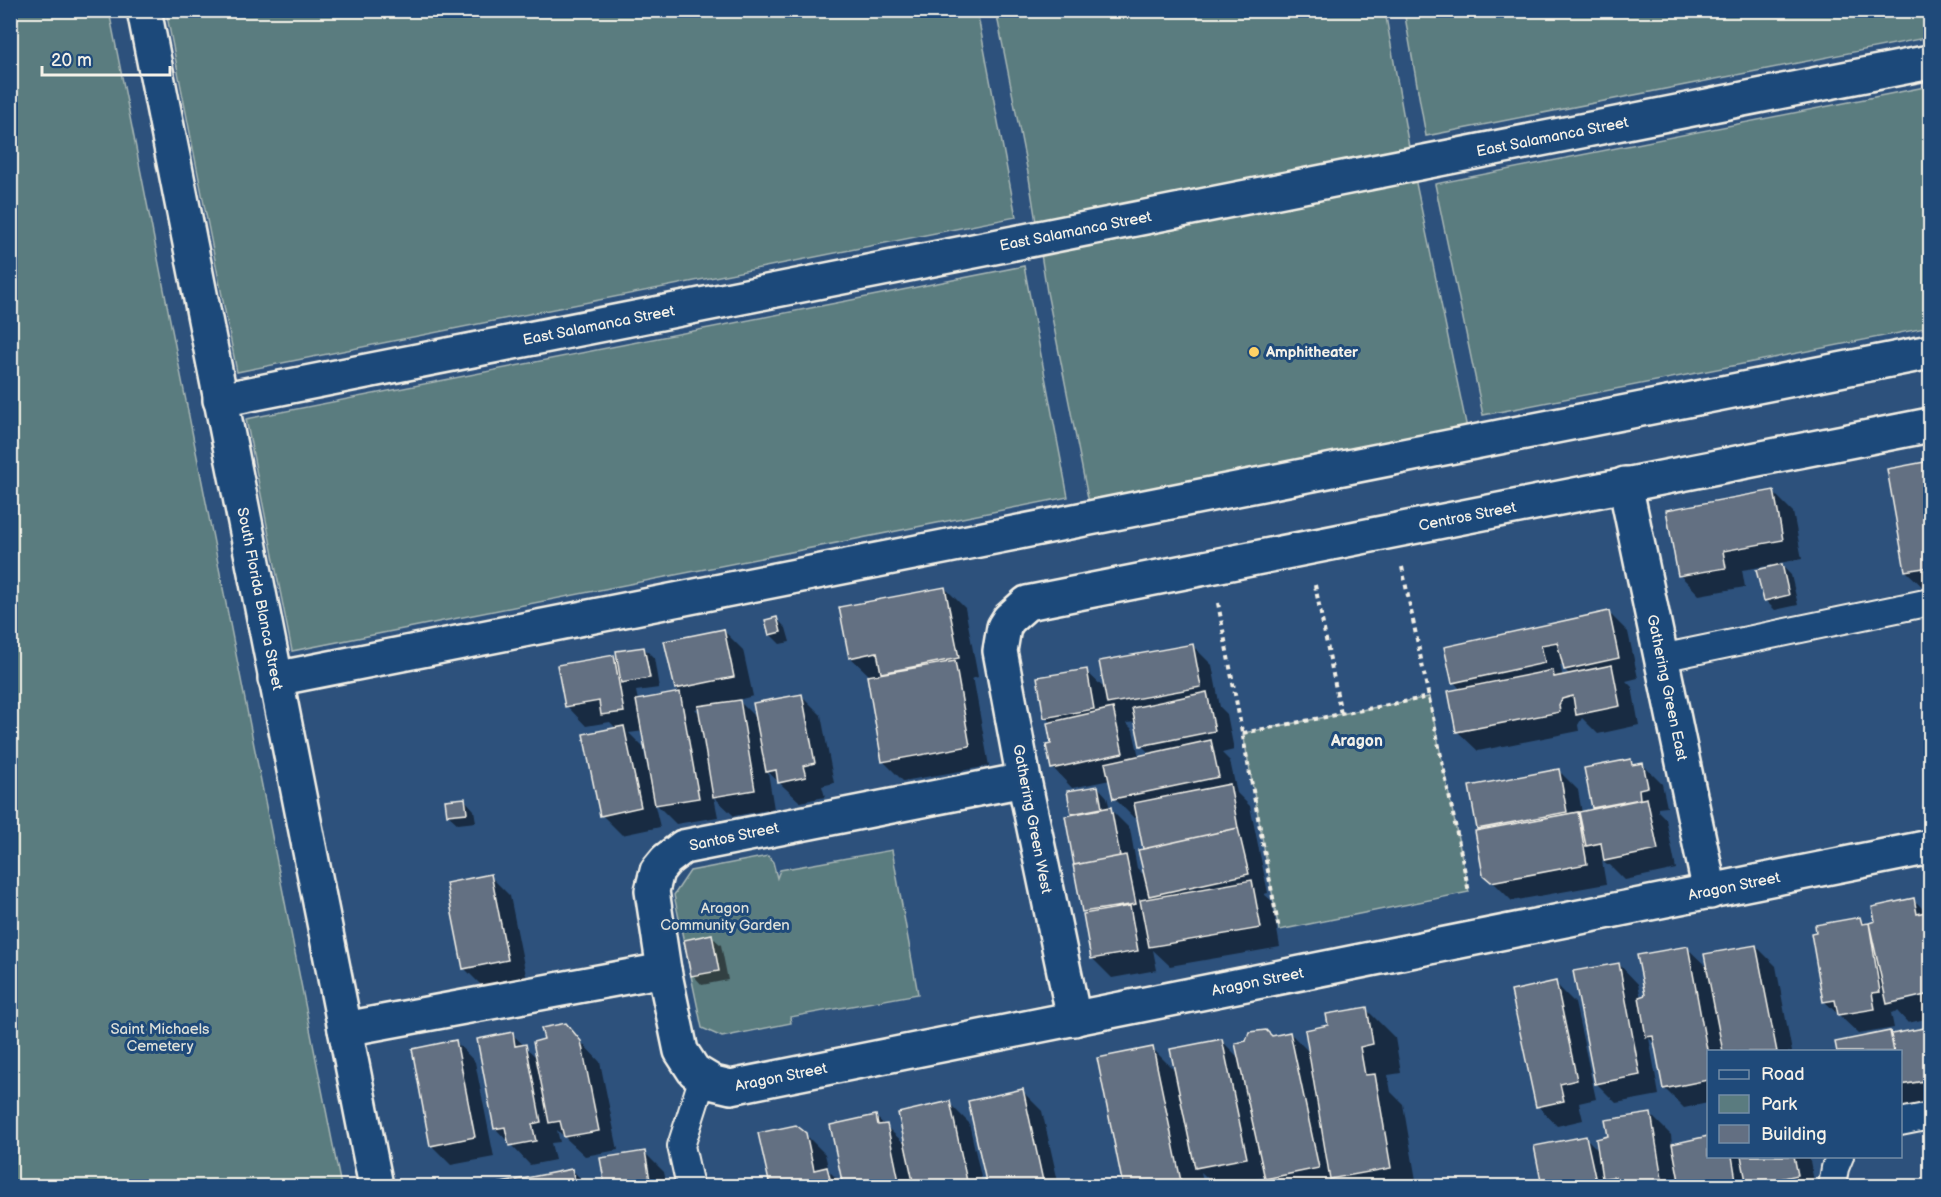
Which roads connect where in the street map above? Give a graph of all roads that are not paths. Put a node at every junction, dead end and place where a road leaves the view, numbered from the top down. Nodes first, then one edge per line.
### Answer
1 (144, 10) edge
2 (1930, 62) edge
3 (1930, 352) edge
4 (220, 400) junction
5 (1930, 425) edge
6 (1625, 484) junction
7 (1930, 602) edge
8 (1009, 619) joint
9 (1661, 658) junction
10 (275, 679) junction
11 (1024, 780) junction
12 (1930, 847) edge
13 (1710, 892) junction
14 (664, 970) junction
15 (1074, 1019) junction
16 (345, 1029) junction
17 (703, 1077) junction
18 (1930, 1116) edge
19 (1902, 1122) edge
20 (1839, 1158) edge
21 (376, 1186) edge
22 (690, 1186) edge
23 (1832, 1186) edge

1 - 4 street, South Florida Blanca Street
2 - 4 street, East Salamanca Street
3 - 10 street
4 - 10 street, South Florida Blanca Street
5 - 6 street, Centros Street
6 - 8 street, Centros Street
6 - 9 street, Gathering Green East
7 - 9 lane
8 - 11 street, Gathering Green West
9 - 13 street, Gathering Green East
10 - 16 street, South Florida Blanca Street
11 - 14 street, Santos Street
11 - 15 street, Gathering Green West
12 - 13 street, Aragon Street
13 - 15 street, Aragon Street
14 - 16 street
14 - 17 street, Aragon Street
15 - 17 street, Aragon Street
16 - 21 street, South Florida Blanca Street
17 - 22 lane
18 - 19 lane
20 - 23 lane

